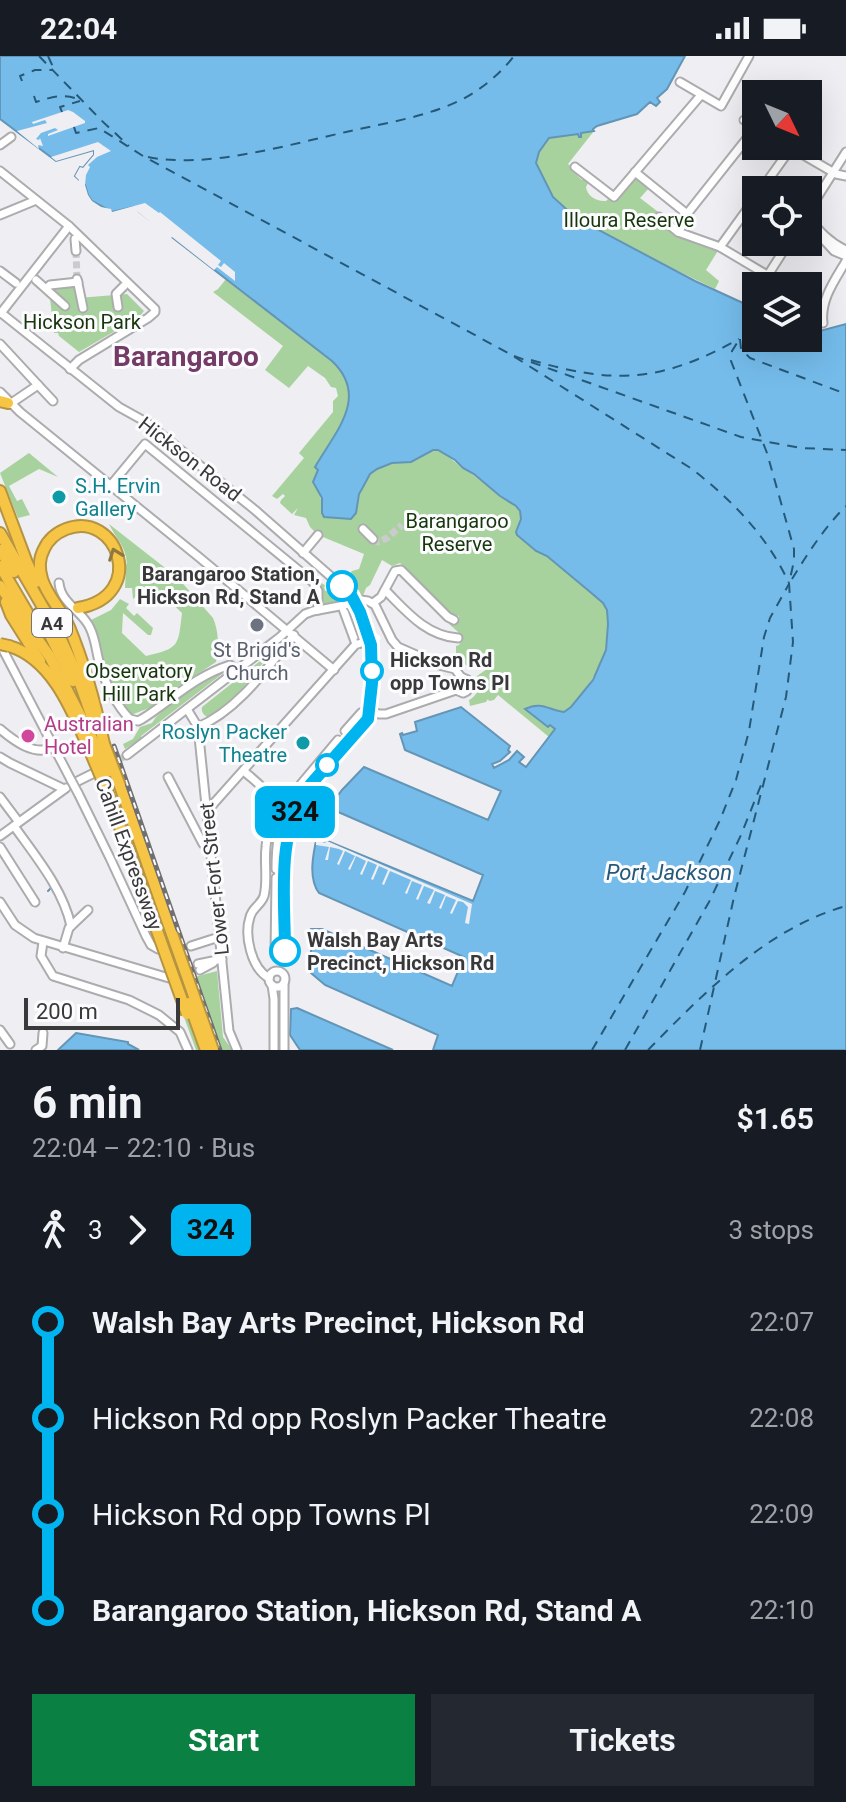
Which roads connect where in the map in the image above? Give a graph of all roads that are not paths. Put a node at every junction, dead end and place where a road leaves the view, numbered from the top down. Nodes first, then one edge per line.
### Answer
1 (749, 56) edge
2 (680, 82) dead end
3 (701, 95) junction
4 (11, 137) dead end
5 (0, 145) edge
6 (742, 145) edge
7 (846, 152) edge
8 (812, 160) edge
9 (575, 167) dead end
10 (0, 171) edge
11 (635, 172) junction
12 (833, 172) junction
13 (846, 176) edge
14 (822, 190) edge
15 (34, 201) dead end
16 (0, 215) edge
17 (742, 216) edge
18 (659, 217) dead end
19 (687, 217) junction
20 (69, 226) junction
21 (678, 232) junction
22 (822, 236) edge
23 (75, 239) dead end
24 (720, 247) junction
25 (76, 251) tunnel mouth
26 (846, 256) edge
27 (0, 271) edge
28 (762, 272) edge
29 (36, 280) dead end
30 (16, 283) dead end
31 (124, 286) dead end
32 (47, 288) junction
33 (65, 306) dead end
34 (118, 307) dead end
35 (83, 308) dead end
36 (1, 313) edge
37 (823, 323) dead end
38 (0, 344) edge
39 (70, 369) junction
40 (35, 382) junction
41 (4, 400) edge
42 (53, 401) dead end
43 (111, 485) junction
44 (0, 491) edge
45 (0, 500) edge
46 (363, 529) dead end
47 (0, 533) edge
48 (318, 535) dead end
49 (373, 539) dead end
50 (19, 543) junction
51 (0, 550) edge
52 (303, 553) junction
53 (0, 566) edge
54 (347, 581) dead end
55 (337, 582) tunnel mouth
56 (59, 583) dead end
57 (4, 586) edge
58 (385, 590) junction
59 (318, 591) junction
60 (0, 599) edge
61 (373, 603) junction
62 (344, 606) junction
63 (0, 608) edge
64 (78, 608) dead end
65 (318, 610) junction
66 (360, 612) tunnel mouth
67 (11, 615) junction
68 (454, 620) dead end
69 (291, 633) junction
70 (368, 634) dead end
71 (390, 635) junction
72 (72, 636) junction
73 (458, 638) dead end
74 (357, 644) junction
75 (5, 645) edge
76 (371, 649) dead end
77 (262, 650) junction
78 (47, 657) junction
79 (273, 661) junction
80 (237, 670) junction
81 (334, 670) junction
82 (461, 677) junction
83 (456, 690) junction
84 (187, 709) junction
85 (367, 710) junction
86 (93, 718) junction
87 (198, 727) junction
88 (0, 729) edge
89 (345, 731) dead end
90 (352, 737) dead end
91 (342, 742) dead end
92 (54, 747) junction
93 (97, 747) junction
94 (127, 755) tunnel mouth
95 (0, 757) edge
96 (244, 771) junction
97 (92, 774) dead end
98 (168, 777) dead end
99 (75, 780) junction
100 (0, 797) edge
101 (292, 808) junction
102 (207, 811) junction
103 (16, 824) junction
104 (208, 825) junction
105 (195, 827) junction
106 (0, 836) edge
107 (210, 845) junction
108 (0, 847) edge
109 (0, 902) edge
110 (35, 902) dead end
111 (88, 910) dead end
112 (70, 928) junction
113 (219, 937) junction
114 (43, 942) junction
115 (191, 946) dead end
116 (63, 948) junction
117 (158, 949) dead end
118 (222, 959) junction
119 (199, 967) tunnel mouth
120 (284, 972) junction
121 (166, 976) tunnel mouth
122 (271, 978) junction
123 (0, 1030) edge
124 (43, 1033) dead end
125 (10, 1044) dead end
126 (36, 1050) edge
127 (188, 1050) edge
128 (203, 1050) edge
129 (213, 1050) edge
130 (237, 1050) edge
131 (274, 1050) edge
132 (284, 1050) edge

1 - 3 street
2 - 3 street
3 - 11 street
4 - 5 street
6 - 19 street
7 - 12 street
8 - 12 street
9 - 11 street
10 - 20 street
11 - 19 street
12 - 13 street
12 - 14 street
15 - 16 street
17 - 24 street
18 - 21 street
19 - 21 street
20 - 36 street
20 - 39 street
21 - 24 street
22 - 26 street
23 - 25 street
24 - 28 street
26 - 37 street
27 - 30 street
29 - 32 street
31 - 34 street
32 - 33 street
32 - 35 street
36 - 39 street, Hickson Road
38 - 40 street
39 - 52 street, Hickson Road
40 - 41 street
40 - 42 street
41 - 43 street
43 - 59 street
43 - 69 street
44 - 50 highway
45 - 50 highway
46 - 49 street
47 - 86 highway, A4
48 - 52 street
50 - 72 highway
51 - 78 highway
52 - 55 street, Hickson Road
53 - 57 highway
54 - 59 street, bridge
56 - 80 street
57 - 67 highway
57 - 78 highway
58 - 61 street
58 - 68 street
58 - 73 street
59 - 65 street
60 - 67 highway
61 - 62 street, bridge
61 - 71 street
62 - 65 street
62 - 74 street
63 - 78 highway
64 -> 72 highway
65 - 69 street
66 - 70 street
67 - 78 highway
69 - 77 street
69 - 79 street
69 - 81 street
71 - 74 street, bridge
71 - 82 street
72 - 93 highway
74 - 81 street
75 - 78 highway
75 - 92 street
76 - 85 street
77 - 79 street
77 - 80 street
78 - 86 highway
78 - 93 highway
79 - 87 street
80 - 84 street
81 - 96 street
82 - 83 street
82 - 83 street
83 - 85 street
84 - 87 street, Lower Fort Street
84 - 94 street
85 - 89 street
85 - 90 street
86 - 93 highway, A4
87 - 102 street, Lower Fort Street
88 - 92 street
91 - 101 street
92 - 99 street
93 - 128 highway, bridge
93 - 129 highway, bridge
95 - 103 street
96 - 102 street
96 - 122 street
97 - 99 street
98 - 105 street
99 - 117 street, bridge
100 - 103 street
101 - 120 street
101 - 122 street
102 - 104 street, Lower Fort Street
103 - 106 street
103 - 112 street
104 - 105 street
104 - 107 street, Lower Fort Street
105 - 107 street
107 - 113 street, Lower Fort Street
108 - 110 street
109 - 114 street
111 - 112 street
112 - 116 street
113 - 115 street
113 - 118 street, Lower Fort Street
114 - 116 street
114 - 127 street
116 - 121 street
118 - 119 street
118 - 130 street, Lower Fort Street
120 - 122 street
120 - 122 street
120 - 132 street
122 - 131 street
123 - 125 street
124 - 126 street

